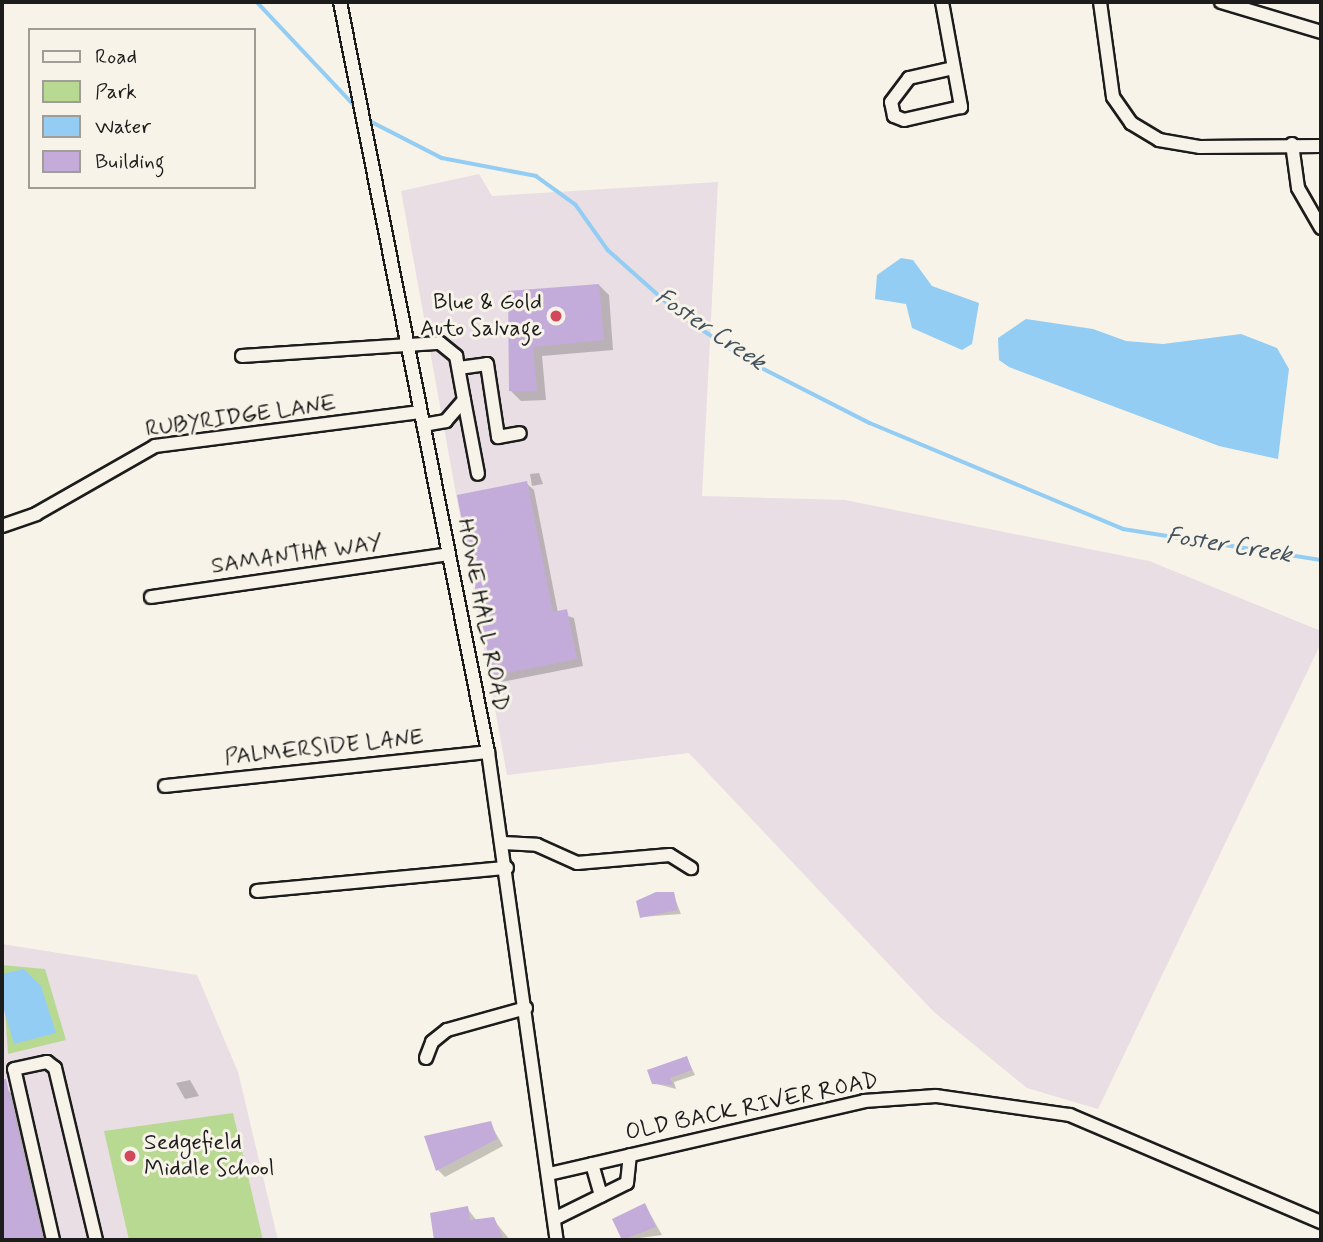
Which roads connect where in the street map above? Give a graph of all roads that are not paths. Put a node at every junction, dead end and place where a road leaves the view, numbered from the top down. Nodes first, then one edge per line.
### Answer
1 (340, 2) edge
2 (942, 2) edge
3 (1100, 2) edge
4 (1222, 2) edge
5 (1321, 22) edge
6 (1294, 28) junction
7 (1321, 32) edge
8 (953, 68) junction
9 (1292, 145) junction
10 (1321, 146) edge
11 (1321, 228) edge
12 (407, 345) junction
13 (242, 356) dead end
14 (459, 368) junction
15 (464, 400) junction
16 (421, 419) junction
17 (520, 433) dead end
18 (478, 474) dead end
19 (2, 526) edge
20 (448, 554) junction
21 (151, 597) dead end
22 (488, 752) junction
23 (165, 786) dead end
24 (503, 843) junction
25 (507, 868) junction
26 (691, 868) dead end
27 (257, 891) dead end
28 (526, 1008) junction
29 (426, 1058) dead end
30 (630, 1155) junction
31 (592, 1164) junction
32 (549, 1174) junction
33 (601, 1196) junction
34 (554, 1219) junction
35 (1321, 1222) edge
36 (52, 1240) edge
37 (96, 1240) edge
38 (557, 1240) edge

1 - 12 street, HOWE HALL ROAD
2 - 8 street
3 - 9 street
4 - 6 street
5 - 6 street
6 - 7 street
8 - 8 street
9 - 10 street
9 - 11 street
12 - 13 street
12 - 14 street
12 - 16 street, HOWE HALL ROAD
14 - 15 street
14 - 17 street
15 - 16 street, RUBYRIDGE LANE
15 - 18 street
16 - 19 street, RUBYRIDGE LANE
16 - 20 street, HOWE HALL ROAD
20 - 21 street, SAMANTHA WAY
20 - 22 street, HOWE HALL ROAD
22 - 23 street, PALMERSIDE LANE
22 - 24 street, HOWE HALL ROAD
24 - 25 street, HOWE HALL ROAD
24 - 26 street
25 - 27 street
25 - 28 street, HOWE HALL ROAD
28 - 29 street
28 - 32 street, HOWE HALL ROAD
30 - 31 street, OLD BACK RIVER ROAD
30 - 33 street
30 - 35 street, OLD BACK RIVER ROAD
31 - 32 street, OLD BACK RIVER ROAD
31 - 33 street
32 - 34 street, HOWE HALL ROAD
33 - 34 street
34 - 38 street, HOWE HALL ROAD
36 - 37 street

